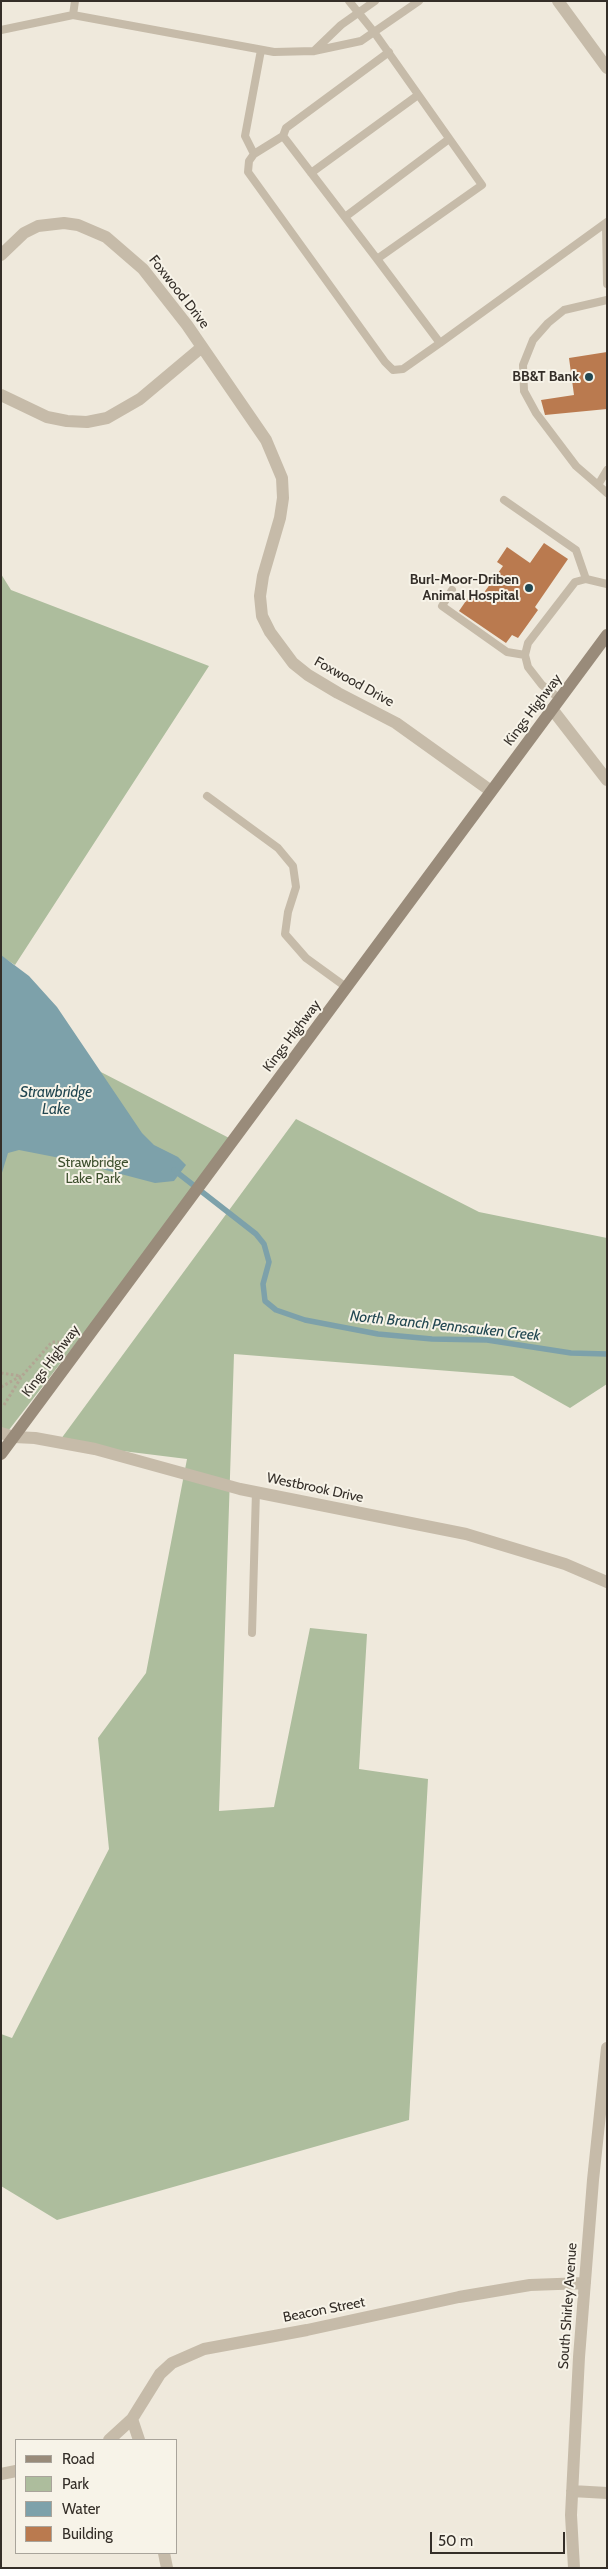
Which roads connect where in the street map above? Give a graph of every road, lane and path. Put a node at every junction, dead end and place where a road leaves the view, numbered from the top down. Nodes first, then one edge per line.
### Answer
1 (75, 1) edge
2 (349, 1) edge
3 (376, 1) edge
4 (419, 1) edge
5 (558, 1) edge
6 (360, 12) junction
7 (73, 15) junction
8 (1, 30) edge
9 (374, 32) junction
10 (262, 50) junction
11 (314, 51) junction
12 (389, 52) junction
13 (607, 68) edge
14 (418, 95) junction
15 (283, 136) junction
16 (449, 139) junction
17 (254, 154) junction
18 (311, 173) junction
19 (345, 217) junction
20 (606, 222) edge
21 (1, 255) edge
22 (377, 260) junction
23 (607, 284) edge
24 (607, 300) edge
25 (440, 343) junction
26 (202, 347) junction
27 (1, 395) edge
28 (607, 470) edge
29 (598, 485) junction
30 (607, 493) edge
31 (504, 500) dead end
32 (586, 579) junction
33 (607, 584) edge
34 (452, 590) dead end
35 (607, 635) edge
36 (525, 655) junction
37 (560, 699) junction
38 (552, 710) junction
39 (607, 780) edge
40 (491, 791) junction
41 (207, 796) dead end
42 (346, 987) junction
43 (58, 1342) dead end
44 (1, 1373) edge
45 (22, 1376) junction
46 (1, 1387) edge
47 (4, 1405) dead end
48 (1, 1433) edge
49 (14, 1437) junction
50 (1, 1454) edge
51 (256, 1492) junction
52 (607, 1582) edge
53 (252, 1633) dead end
54 (607, 2048) edge
55 (585, 2283) junction
56 (132, 2419) junction
57 (110, 2439) edge
58 (140, 2439) edge
59 (15, 2471) edge
60 (1, 2474) edge
61 (572, 2490) junction
62 (607, 2494) edge
63 (164, 2554) edge
64 (167, 2568) edge
65 (574, 2568) edge

1 - 7 lane
2 - 6 lane
3 - 6 lane
4 - 9 lane
5 - 13 street
6 - 9 lane
6 - 11 lane
7 - 8 lane
7 - 10 lane
9 - 11 lane
9 - 12 lane
10 - 11 lane
10 - 17 lane
12 - 14 lane
12 - 15 lane
14 - 16 lane
14 - 18 lane
15 - 17 lane
15 - 18 lane
16 - 19 lane
16 - 22 lane
17 - 25 lane
18 - 19 lane
19 - 22 lane
20 - 23 lane
20 - 25 lane
21 - 26 street, Foxwood Drive
22 - 25 lane
24 - 29 lane
26 - 27 street, Foxwood Drive
26 - 40 street, Foxwood Drive
28 - 29 lane
29 - 30 lane
31 - 32 lane
32 - 33 lane
32 - 36 lane
34 - 36 lane
35 - 37 main road, Kings Highway
36 - 37 lane
37 - 38 main road, Kings Highway
38 - 39 street
38 - 40 main road, Kings Highway
40 - 42 main road, Kings Highway
41 - 42 lane
42 - 49 main road, Kings Highway
43 - 45 path
44 - 45 path
45 - 46 path
45 - 47 path
48 - 49 street, Westbrook Drive
49 - 50 main road, Kings Highway
49 - 51 street, Westbrook Drive
51 - 52 street, Westbrook Drive
51 - 53 lane
54 - 55 street, South Shirley Avenue
55 - 56 street, Beacon Street
55 - 61 street, South Shirley Avenue
56 - 57 street, Beacon Street
56 - 58 street
59 - 60 street
61 - 62 street
61 - 65 street, South Shirley Avenue
63 - 64 street

